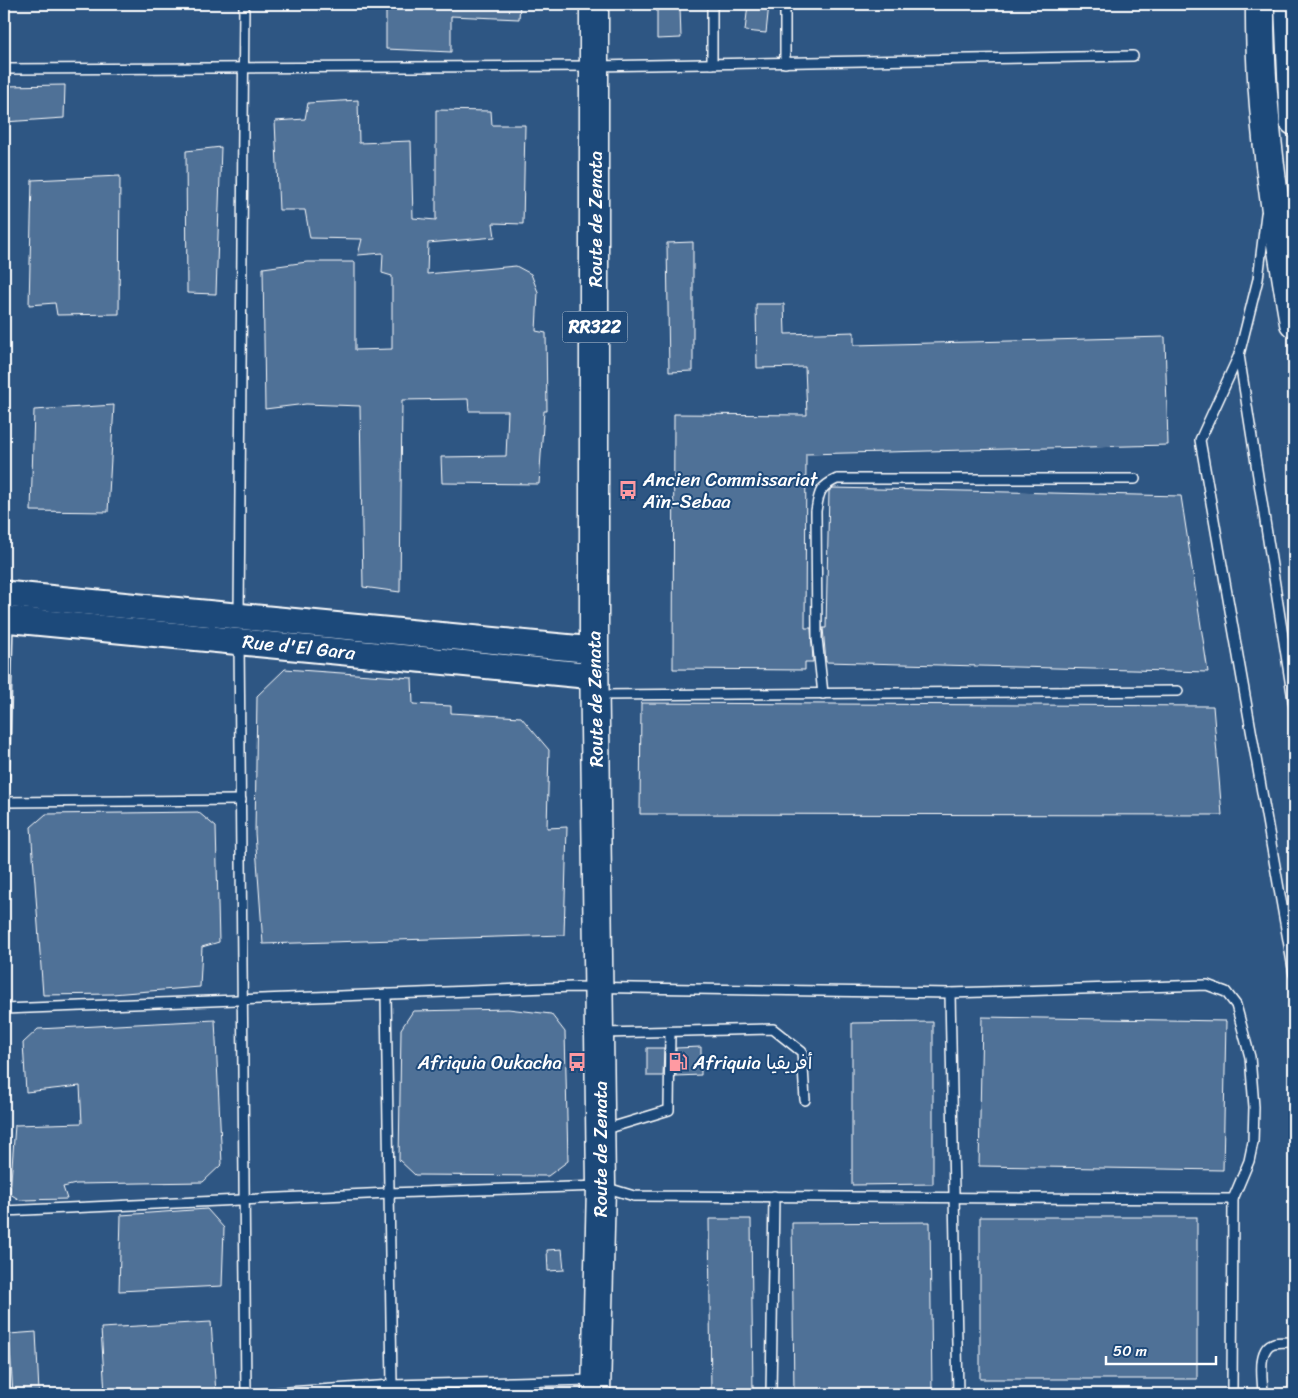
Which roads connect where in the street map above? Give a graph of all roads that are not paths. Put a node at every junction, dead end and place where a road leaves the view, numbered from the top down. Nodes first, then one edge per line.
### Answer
1 (244, 4) edge
2 (594, 4) edge
3 (712, 4) edge
4 (785, 4) edge
5 (1260, 4) edge
6 (1289, 4) edge
7 (1133, 56) dead end
8 (785, 63) junction
9 (712, 64) junction
10 (595, 66) junction
11 (244, 68) junction
12 (4, 69) edge
13 (1294, 121) edge
14 (1271, 169) junction
15 (1294, 323) edge
16 (1240, 354) junction
17 (1134, 480) dead end
18 (7, 607) edge
19 (239, 615) junction
20 (239, 641) junction
21 (594, 674) junction
22 (1178, 691) dead end
23 (823, 694) junction
24 (1294, 706) edge
25 (4, 790) edge
26 (241, 800) junction
27 (4, 802) edge
28 (1294, 974) edge
29 (600, 988) junction
30 (950, 993) junction
31 (386, 994) junction
32 (243, 999) junction
33 (4, 1009) edge
34 (670, 1032) junction
35 (600, 1033) junction
36 (804, 1100) dead end
37 (600, 1131) junction
38 (601, 1186) junction
39 (389, 1193) junction
40 (774, 1196) junction
41 (952, 1197) junction
42 (243, 1199) junction
43 (1233, 1199) junction
44 (4, 1211) edge
45 (1294, 1342) edge
46 (392, 1385) junction
47 (596, 1387) edge
48 (246, 1394) edge
49 (259, 1394) edge
50 (771, 1394) edge
51 (958, 1394) edge
52 (1232, 1394) edge
53 (1263, 1394) edge

1 - 11 lane
2 - 10 main road, Route de Zenata / RR322
3 - 9 lane
4 - 8 lane
5 - 14 main road
6 - 13 main road
7 - 8 lane
8 - 9 lane
9 - 10 lane
10 - 11 lane
10 - 21 main road, Route de Zenata / RR322
11 - 12 lane
11 - 19 lane
14 - 15 main road
14 - 16 lane
16 - 24 lane
16 - 28 lane
17 - 23 lane
18 - 19 street, Rue d'El Gara
18 - 20 street, Rue d'El Gara
18 - 25 lane
19 - 21 street, Rue d'El Gara
20 - 21 street, Rue d'El Gara
20 - 26 lane
21 - 23 lane
21 - 29 main road, Route de Zenata / RR322
22 - 23 lane
26 - 27 lane
26 - 32 lane
29 - 30 lane
29 - 31 lane
29 - 35 main road, Route de Zenata / RR322
30 - 41 lane
30 - 43 lane
31 - 32 lane
31 - 39 lane
32 - 33 lane
32 - 42 lane
34 - 35 lane
34 - 36 lane
34 - 37 lane
35 - 37 main road, Route de Zenata / RR322
37 - 38 main road, Route de Zenata / RR322
38 - 39 lane
38 - 40 lane
38 - 47 main road, Route de Zenata / RR322
39 - 42 lane
39 - 46 lane
40 - 41 lane
40 - 50 lane
41 - 43 lane
41 - 51 lane
42 - 44 lane
42 - 48 lane
43 - 52 lane
45 - 53 lane
46 - 47 lane
46 - 49 lane

